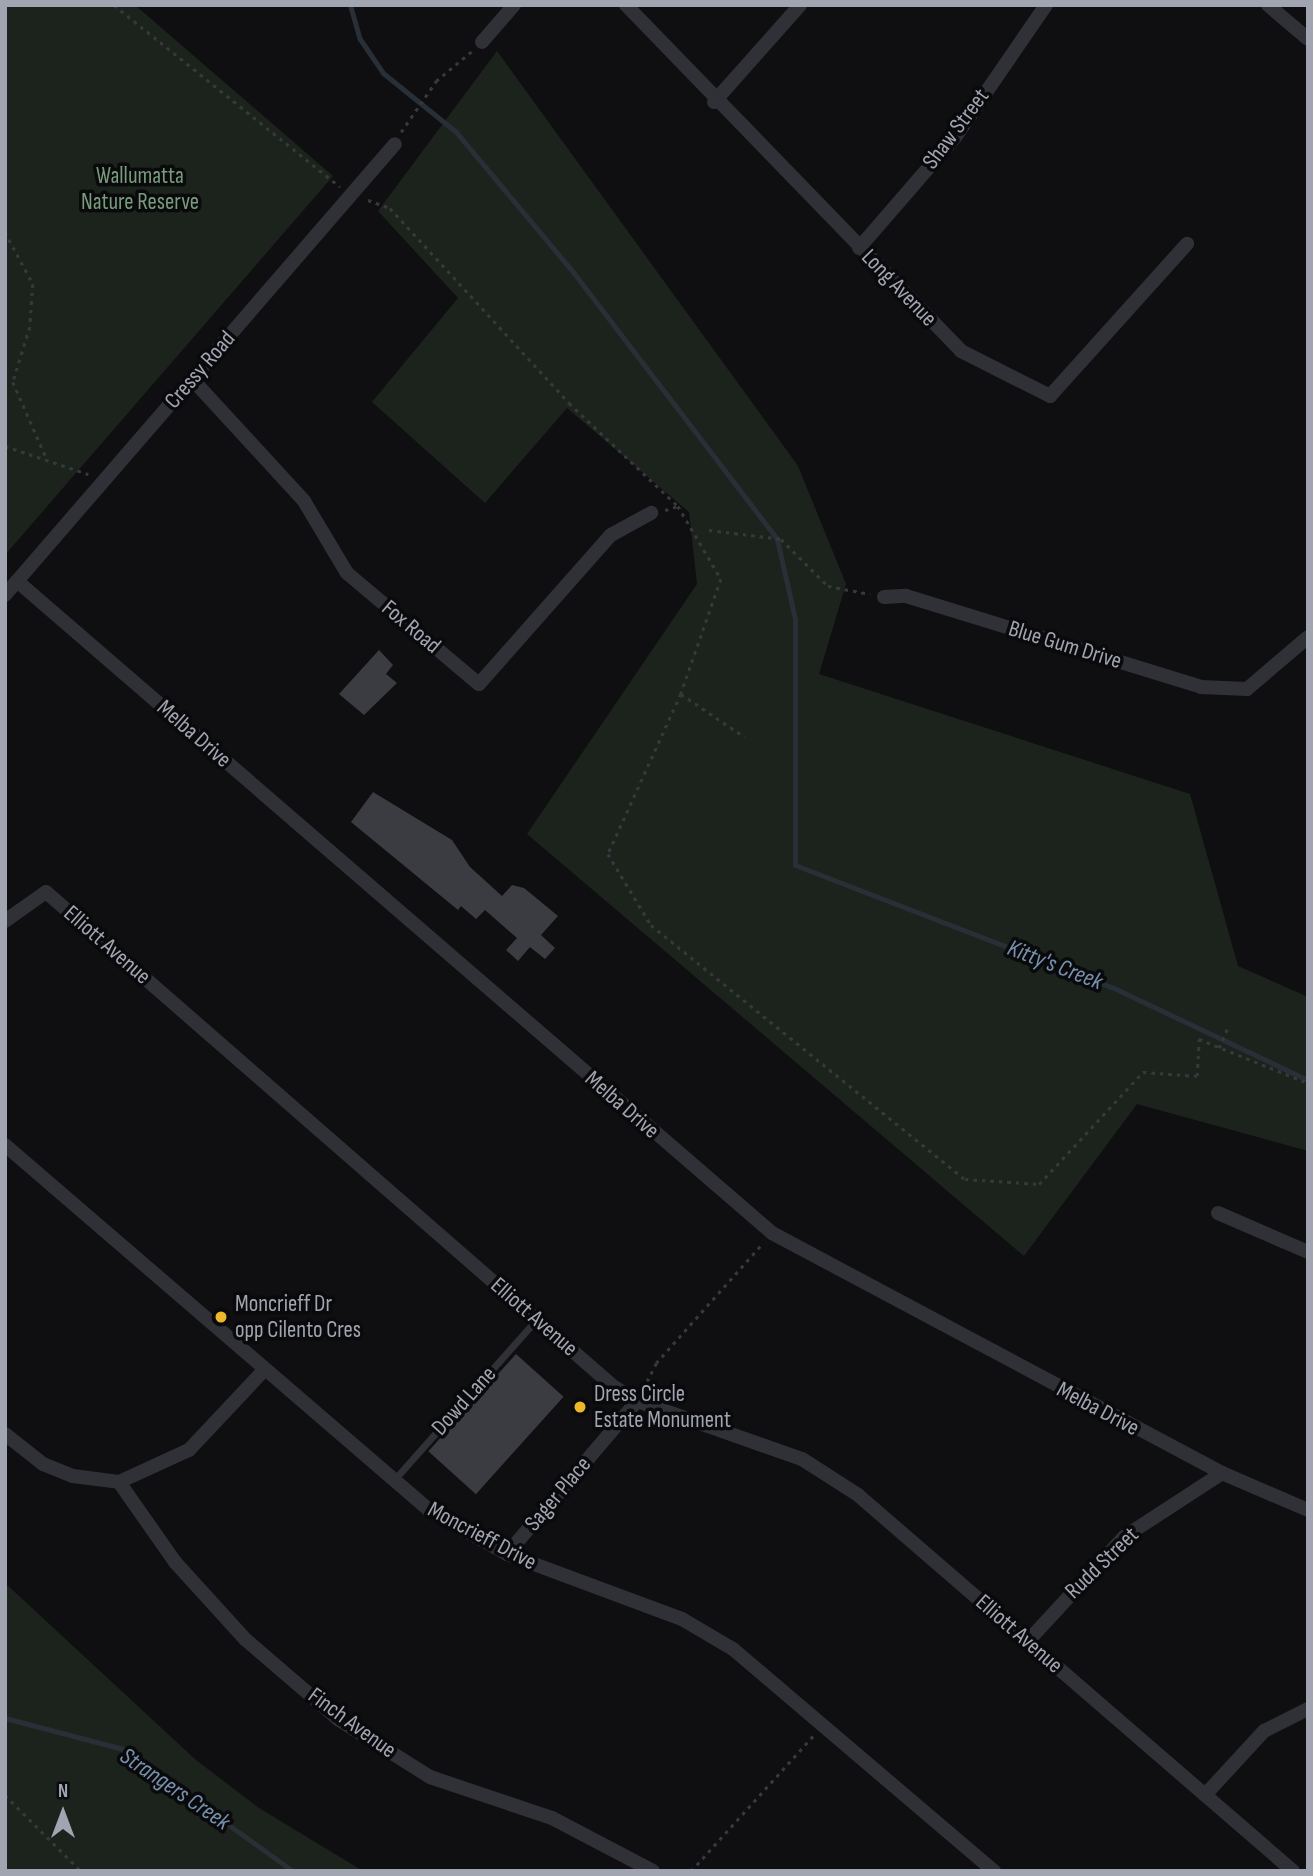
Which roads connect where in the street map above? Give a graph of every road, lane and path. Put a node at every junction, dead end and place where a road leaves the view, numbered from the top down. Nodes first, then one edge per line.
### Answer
1 (114, 5) edge
2 (514, 5) edge
3 (626, 5) edge
4 (800, 5) edge
5 (1046, 5) edge
6 (1268, 5) edge
7 (1308, 39) edge
8 (482, 42) joint
9 (714, 102) junction
10 (410, 115) dead end
11 (395, 144) dead end
12 (352, 194) junction
13 (5, 232) edge
14 (1187, 244) dead end
15 (859, 248) junction
16 (192, 379) junction
17 (5, 446) edge
18 (46, 455) junction
19 (104, 481) junction
20 (651, 513) dead end
21 (709, 530) dead end
22 (17, 581) junction
23 (5, 595) edge
24 (884, 597) joint
25 (1308, 637) edge
26 (681, 694) junction
27 (745, 737) dead end
28 (5, 921) edge
29 (1227, 1027) dead end
30 (1219, 1048) junction
31 (1308, 1083) edge
32 (5, 1145) edge
33 (1218, 1213) dead end
34 (772, 1233) junction
35 (1308, 1252) edge
36 (536, 1319) junction
37 (264, 1370) junction
38 (637, 1401) junction
39 (5, 1434) edge
40 (1222, 1473) junction
41 (119, 1482) junction
42 (392, 1482) junction
43 (1308, 1510) edge
44 (507, 1554) junction
45 (1028, 1642) junction
46 (1308, 1709) edge
47 (823, 1725) junction
48 (5, 1795) edge
49 (1205, 1795) junction
50 (81, 1871) edge
51 (653, 1871) edge
52 (691, 1871) edge
53 (994, 1871) edge
54 (1293, 1871) edge

1 - 12 path
2 - 8 street
3 - 9 street, Long Avenue
4 - 9 street
5 - 15 street, Shaw Street
6 - 7 street
8 - 10 path
9 - 15 street, Long Avenue
11 - 12 street, Cressy Road
12 - 16 street, Cressy Road
12 - 26 path
13 - 18 path
14 - 15 street, Long Avenue
16 - 19 street, Cressy Road
16 - 20 street, Fox Road
17 - 18 path
18 - 19 path
19 - 22 street, Cressy Road
21 - 24 path
22 - 23 street, Cressy Road
22 - 34 street, Melba Drive
24 - 25 street, Blue Gum Drive
26 - 27 path
26 - 30 path
28 - 36 street, Elliott Avenue
29 - 30 path
30 - 31 path
32 - 37 street, Moncrieff Drive
33 - 35 street
34 - 38 path
34 - 40 street, Melba Drive
36 - 38 street, Elliott Avenue
36 - 42 lane, Dowd Lane
37 - 41 street
37 - 42 street, Moncrieff Drive
38 - 44 street, Sager Place
38 - 45 street, Elliott Avenue
39 - 41 street
40 - 43 street, Melba Drive
40 - 45 street, Rudd Street
41 - 51 street, Finch Avenue
42 - 44 street, Moncrieff Drive
44 - 47 street, Moncrieff Drive
45 - 49 street, Elliott Avenue
46 - 49 street
47 - 52 path
47 - 53 street, Moncrieff Drive
48 - 50 path
49 - 54 street, Elliott Avenue

